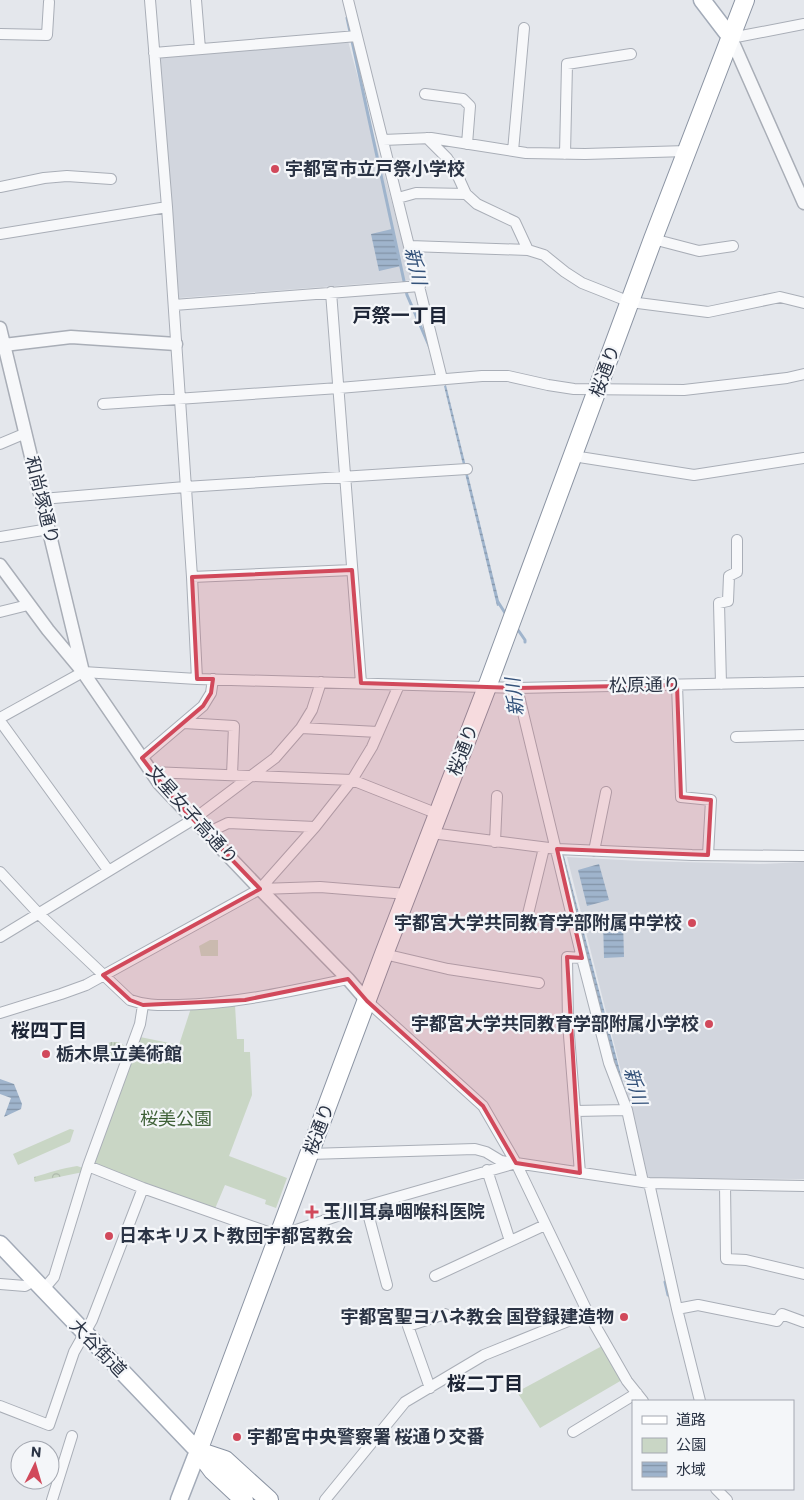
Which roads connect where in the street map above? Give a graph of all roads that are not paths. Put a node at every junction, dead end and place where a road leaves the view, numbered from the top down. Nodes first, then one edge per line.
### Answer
1 (150, 0) edge
2 (196, 0) edge
3 (348, 0) edge
4 (702, 0) edge
5 (745, 0) edge
6 (48, 2) dead end
7 (804, 24) edge
8 (524, 28) dead end
9 (0, 34) edge
10 (357, 36) junction
11 (731, 38) junction
12 (200, 49) junction
13 (154, 53) junction
14 (631, 54) dead end
15 (425, 94) dead end
16 (427, 138) junction
17 (383, 140) junction
18 (467, 144) junction
19 (513, 151) junction
20 (687, 151) junction
21 (565, 154) junction
22 (111, 179) dead end
23 (0, 187) edge
24 (466, 194) junction
25 (398, 198) junction
26 (804, 204) edge
27 (167, 208) junction
28 (0, 234) edge
29 (653, 239) junction
30 (410, 246) junction
31 (733, 246) dead end
32 (528, 250) junction
33 (420, 286) junction
34 (331, 292) junction
35 (630, 302) junction
36 (804, 303) edge
37 (174, 305) junction
38 (0, 328) edge
39 (176, 344) junction
40 (4, 345) junction
41 (804, 374) edge
42 (442, 379) junction
43 (339, 388) junction
44 (598, 388) junction
45 (179, 398) junction
46 (103, 404) dead end
47 (26, 433) junction
48 (0, 444) edge
49 (573, 456) junction
50 (804, 458) edge
51 (467, 469) dead end
52 (346, 477) junction
53 (185, 487) junction
54 (42, 499) junction
55 (49, 529) junction
56 (0, 536) edge
57 (738, 540) dead end
58 (0, 565) edge
59 (352, 570) junction
60 (192, 578) junction
61 (28, 605) junction
62 (0, 612) edge
63 (83, 672) junction
64 (196, 679) junction
65 (213, 679) junction
66 (321, 682) junction
67 (804, 682) edge
68 (361, 683) junction
69 (720, 684) junction
70 (399, 685) junction
71 (677, 685) junction
72 (487, 687) junction
73 (517, 688) junction
74 (0, 720) edge
75 (184, 722) junction
76 (301, 728) junction
77 (378, 732) junction
78 (804, 735) edge
79 (736, 737) dead end
80 (142, 758) junction
81 (151, 772) junction
82 (232, 775) junction
83 (252, 776) junction
84 (352, 780) junction
85 (606, 792) dead end
86 (497, 796) dead end
87 (438, 814) junction
88 (194, 820) junction
89 (315, 827) junction
90 (207, 833) junction
91 (431, 833) junction
92 (495, 842) junction
93 (544, 848) junction
94 (557, 850) junction
95 (594, 851) junction
96 (708, 855) junction
97 (804, 856) edge
98 (108, 870) junction
99 (0, 872) edge
100 (260, 889) junction
101 (408, 894) junction
102 (39, 914) junction
103 (528, 914) dead end
104 (0, 937) edge
105 (384, 954) junction
106 (582, 958) junction
107 (103, 975) junction
108 (348, 979) junction
109 (539, 983) dead end
110 (367, 1001) junction
111 (144, 1005) junction
112 (0, 1013) edge
113 (627, 1110) junction
114 (575, 1111) junction
115 (309, 1154) junction
116 (516, 1163) junction
117 (88, 1166) junction
118 (487, 1170) junction
119 (580, 1173) junction
120 (645, 1182) junction
121 (726, 1185) junction
122 (804, 1186) edge
123 (143, 1188) junction
124 (366, 1206) junction
125 (545, 1225) junction
126 (279, 1236) junction
127 (510, 1241) junction
128 (0, 1244) edge
129 (804, 1274) edge
130 (435, 1276) dead end
131 (0, 1284) edge
132 (387, 1285) dead end
133 (38, 1286) junction
134 (677, 1310) junction
135 (588, 1313) junction
136 (445, 1314) dead end
137 (804, 1322) edge
138 (84, 1332) junction
139 (430, 1388) junction
140 (640, 1397) edge
141 (700, 1400) edge
142 (632, 1401) edge
143 (0, 1406) edge
144 (573, 1432) dead end
145 (72, 1436) dead end
146 (198, 1451) junction
147 (52, 1500) edge
148 (179, 1500) edge
149 (244, 1500) edge
150 (269, 1500) edge
151 (325, 1500) edge

1 - 13 street
2 - 12 street
3 - 10 street
4 - 11 main road
5 - 11 highway, 桜通り
6 - 9 street
7 - 11 street
8 - 19 street
10 - 12 street
10 - 17 street
11 - 20 highway, 桜通り
11 - 26 street
12 - 13 street
13 - 27 street
14 - 21 street
15 - 18 street
16 - 17 street
16 - 18 street
16 - 24 street
17 - 25 street
18 - 19 street
19 - 21 street
20 - 21 street
20 - 29 highway, 桜通り
22 - 23 street
24 - 25 street
24 - 32 street
25 - 30 street
27 - 28 street
27 - 37 street
29 - 31 street
29 - 35 highway, 桜通り
30 - 32 street
30 - 33 street
32 - 35 street
33 - 34 street
33 - 42 street
34 - 37 street
34 - 43 street
35 - 36 street
35 - 44 highway, 桜通り
37 - 39 street
38 - 40 street, 和尚塚通り
39 - 40 street
39 - 45 street
40 - 47 street, 和尚塚通り
41 - 44 street
42 - 43 street
42 - 44 street
43 - 45 street
43 - 52 street
44 - 49 highway, 桜通り
45 - 46 street
45 - 53 street
47 - 48 street
47 - 54 street, 和尚塚通り
49 - 50 street
49 - 72 highway, 桜通り
51 - 52 street
52 - 53 street
52 - 59 street
53 - 54 street
53 - 60 street
54 - 55 street, 和尚塚通り
55 - 56 street
55 - 63 street, 和尚塚通り
57 - 69 street
58 - 61 street, 文星女子高通り
59 - 60 street
59 - 68 street
60 - 64 street
61 - 62 street
61 - 63 street, 文星女子高通り
63 - 64 street, 松原通り
63 - 74 street
63 - 80 street, 文星女子高通り
64 - 65 street, 松原通り
65 - 66 street, 松原通り
65 - 75 street
66 - 68 street, 松原通り
66 - 76 street
67 - 69 street, 松原通り
68 - 70 street, 松原通り
69 - 71 street, 松原通り
70 - 72 street, 松原通り
70 - 77 street
71 - 73 street, 松原通り
71 - 96 street
72 - 73 street, 松原通り
72 - 87 highway, 桜通り
73 - 94 street
74 - 98 street
75 - 80 street
75 - 82 street
76 - 77 street
76 - 83 street
77 - 84 street
78 - 79 street
80 - 81 street, 文星女子高通り
81 - 82 street
81 - 88 street, 文星女子高通り
82 - 83 street
83 - 84 street
83 - 88 street
84 - 87 street
84 - 89 street
85 - 95 street
86 - 92 street
87 - 91 highway, 桜通り
88 - 90 street, 文星女子高通り
88 - 98 street
89 - 90 street
89 - 100 street
90 - 100 street, 文星女子高通り
91 - 92 street
91 - 101 highway, 桜通り
92 - 93 street
93 - 94 street
93 - 103 street
94 - 95 street
94 - 106 street
95 - 96 street
96 - 97 street
98 - 102 street
99 - 102 street
100 - 101 street
100 - 107 street
100 - 108 street, 文星女子高通り
101 - 105 highway, 桜通り
102 - 104 street
102 - 107 street
105 - 109 street
105 - 110 highway, 桜通り
106 - 113 street
106 - 114 street
107 - 111 street
107 - 112 street
108 - 110 street, 文星女子高通り
108 - 111 street
110 - 115 highway, 桜通り
110 - 116 street
111 - 117 street
113 - 114 street
113 - 120 street
114 - 119 street
115 - 116 street
115 - 126 highway, 桜通り
116 - 118 street
116 - 119 street
116 - 125 street
117 - 123 street
117 - 133 street
118 - 124 street
118 - 127 street
119 - 120 street
120 - 121 street
120 - 134 street
121 - 122 street
121 - 129 street
123 - 126 street
123 - 138 street
124 - 126 street
124 - 132 street
125 - 127 street
125 - 135 street
126 - 146 highway, 桜通り
127 - 130 street
128 - 133 main road, 大谷街道
131 - 133 street
133 - 138 main road, 大谷街道
134 - 137 street
134 - 141 street
135 - 139 street
135 - 140 street
136 - 139 street
138 - 143 street
138 - 146 main road, 大谷街道
139 - 151 street
142 - 144 street
145 - 147 street
146 - 148 main road, 桜通り
146 - 149 highway
146 - 150 highway

